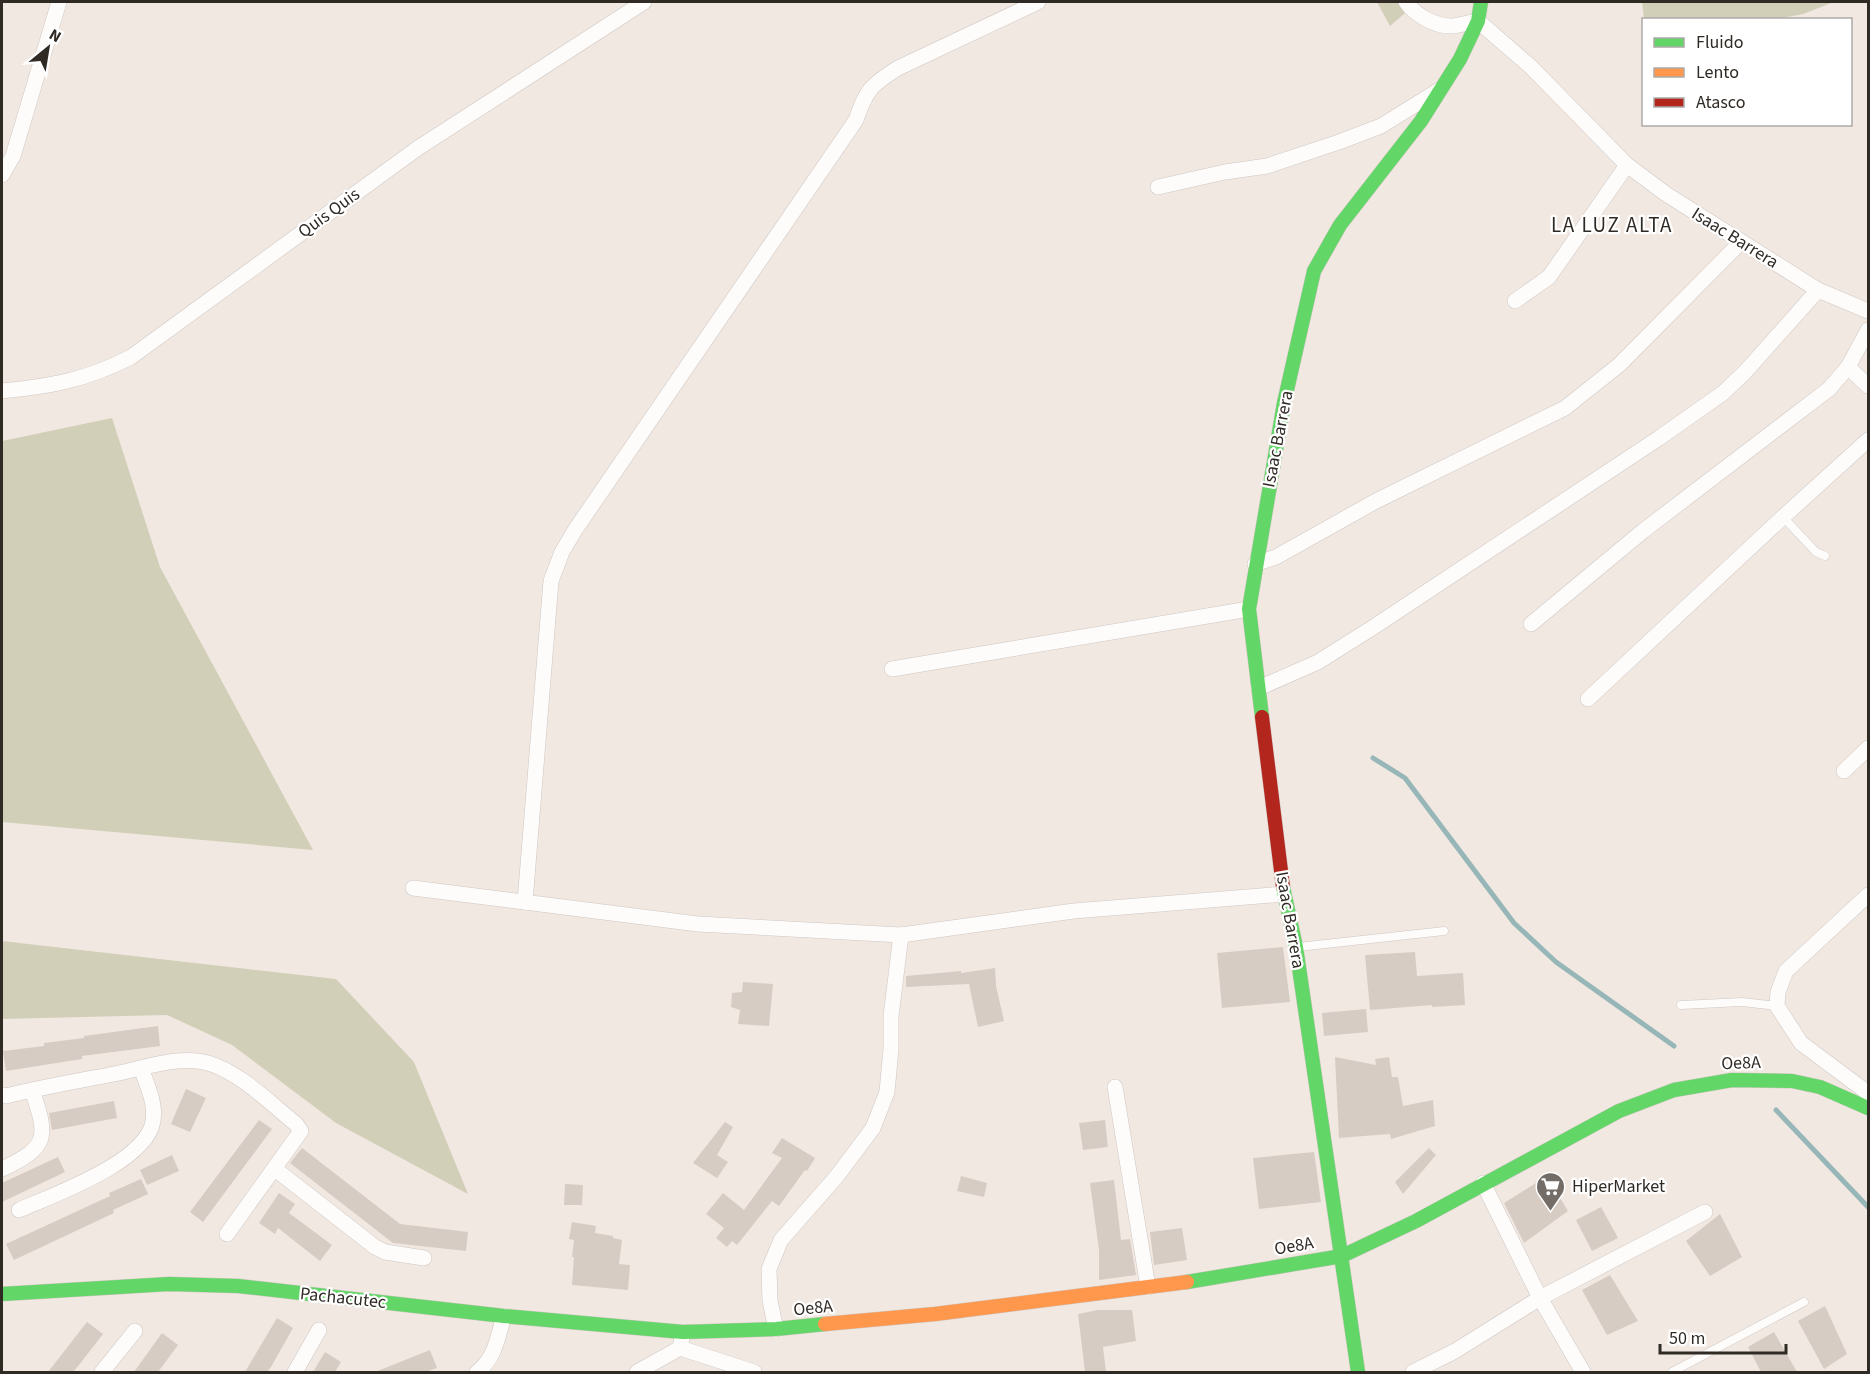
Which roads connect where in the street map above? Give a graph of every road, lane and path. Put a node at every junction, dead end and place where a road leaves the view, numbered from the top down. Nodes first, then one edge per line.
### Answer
1 (59, 2) edge
2 (644, 2) edge
3 (1038, 2) edge
4 (1406, 2) edge
5 (1480, 2) edge
6 (1478, 21) junction
7 (1441, 88) junction
8 (1627, 165) junction
9 (2, 176) edge
10 (1158, 187) dead end
11 (1740, 243) junction
12 (1818, 290) junction
13 (1515, 301) dead end
14 (1869, 311) edge
15 (1869, 330) edge
16 (1848, 367) junction
17 (1869, 386) edge
18 (2, 391) edge
19 (1869, 440) edge
20 (1783, 517) junction
21 (1825, 556) dead end
22 (1255, 564) junction
23 (1249, 609) junction
24 (1531, 624) dead end
25 (892, 669) dead end
26 (1259, 688) junction
27 (1588, 699) dead end
28 (1869, 748) edge
29 (1844, 771) dead end
30 (413, 888) dead end
31 (1284, 894) junction
32 (1869, 895) edge
33 (525, 902) junction
34 (1444, 931) dead end
35 (901, 935) junction
36 (1296, 947) junction
37 (1681, 1005) dead end
38 (1777, 1006) junction
39 (141, 1068) junction
40 (1115, 1087) dead end
41 (33, 1090) junction
42 (1869, 1093) edge
43 (2, 1095) edge
44 (1869, 1108) edge
45 (274, 1168) junction
46 (2, 1169) edge
47 (1483, 1183) junction
48 (19, 1210) dead end
49 (1705, 1212) dead end
50 (227, 1234) dead end
51 (1342, 1256) junction
52 (424, 1258) dead end
53 (1148, 1287) junction
54 (2, 1294) edge
55 (1540, 1298) junction
56 (1804, 1302) dead end
57 (504, 1316) junction
58 (776, 1329) junction
59 (319, 1330) dead end
60 (135, 1331) dead end
61 (683, 1332) junction
62 (680, 1348) junction
63 (102, 1372) edge
64 (295, 1372) edge
65 (477, 1372) edge
66 (637, 1372) edge
67 (754, 1372) edge
68 (1358, 1372) edge
69 (1413, 1372) edge
70 (1583, 1372) edge
71 (1672, 1372) edge

1 - 9 street
2 - 18 street, Quis Quis
3 - 33 street
4 - 6 street
5 - 6 street
6 - 7 street, Isaac Barrera
6 - 8 street, Isaac Barrera
7 - 10 street
7 - 22 street, Isaac Barrera
8 - 11 street, Isaac Barrera
8 - 13 street
11 - 12 street, Isaac Barrera
11 - 22 street
12 - 14 street, Isaac Barrera
12 - 26 street
15 - 16 street
16 - 17 street
16 - 24 street
19 - 20 street
20 - 21 lane
20 - 27 street
22 - 23 street, Isaac Barrera
23 - 25 street
23 - 26 street, Isaac Barrera
26 - 31 street, Isaac Barrera
28 - 29 street
30 - 33 street
31 - 35 street
31 - 36 street, Isaac Barrera
32 - 38 street
33 - 35 street
34 - 36 lane
35 - 58 street
36 - 51 street, Isaac Barrera
37 - 38 lane
38 - 42 street
39 - 41 street
39 - 45 street
39 - 48 street
40 - 53 street
41 - 43 street
41 - 46 street
44 - 47 street, Oe8A
45 - 50 street
45 - 52 street
47 - 51 street, Oe8A
47 - 55 street
49 - 55 street
51 - 53 street, Oe8A
51 - 68 street, Isaac Barrera
53 - 58 street, Oe8A
54 - 57 street, Pachacutec
55 - 69 street
55 - 70 street
56 - 71 lane
57 - 61 street, Pachacutec
57 - 65 street
58 - 61 street, Oe8A
59 - 64 street
60 - 63 street
61 - 62 street
62 - 66 street
62 - 67 street

